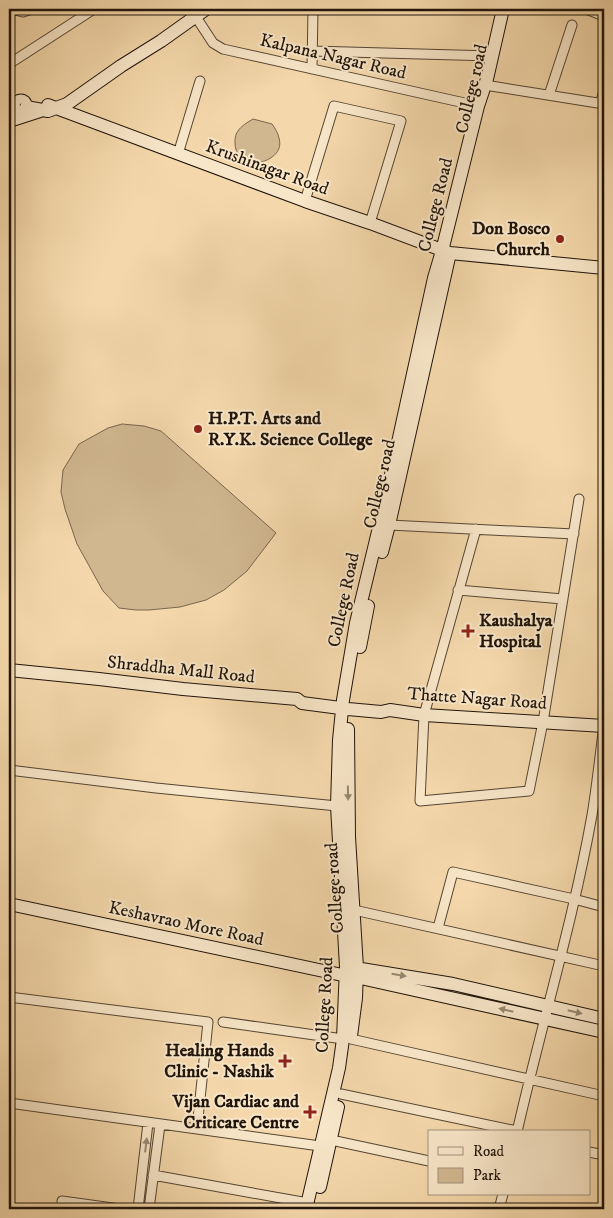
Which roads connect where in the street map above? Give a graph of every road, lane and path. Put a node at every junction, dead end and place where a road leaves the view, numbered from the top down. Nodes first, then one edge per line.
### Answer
1 (11, 9) edge
2 (32, 9) edge
3 (94, 9) edge
4 (206, 9) edge
5 (313, 9) edge
6 (503, 9) edge
7 (509, 9) edge
8 (586, 9) edge
9 (604, 16) edge
10 (196, 17) junction
11 (572, 25) dead end
12 (312, 51) junction
13 (492, 56) junction
14 (9, 64) edge
15 (312, 69) junction
16 (200, 81) dead end
17 (491, 86) junction
18 (604, 91) edge
19 (9, 92) edge
20 (549, 95) junction
21 (602, 104) edge
22 (18, 105) edge
23 (478, 106) junction
24 (49, 108) junction
25 (9, 119) edge
26 (178, 154) junction
27 (306, 201) junction
28 (370, 223) junction
29 (446, 252) junction
30 (604, 268) edge
31 (580, 498) dead end
32 (389, 525) junction
33 (476, 529) junction
34 (574, 534) junction
35 (458, 590) junction
36 (563, 600) junction
37 (9, 670) edge
38 (346, 705) junction
39 (424, 714) junction
40 (543, 722) junction
41 (604, 726) edge
42 (9, 770) edge
43 (337, 806) junction
44 (344, 838) junction
45 (9, 895) edge
46 (574, 899) junction
47 (9, 904) edge
48 (604, 907) edge
49 (354, 910) junction
50 (438, 928) junction
51 (560, 956) junction
52 (604, 966) edge
53 (352, 972) junction
54 (9, 997) edge
55 (548, 1006) junction
56 (544, 1018) junction
57 (604, 1019) edge
58 (222, 1022) dead end
59 (604, 1032) edge
60 (347, 1039) junction
61 (529, 1080) junction
62 (341, 1094) junction
63 (604, 1096) edge
64 (9, 1103) edge
65 (148, 1123) junction
66 (160, 1125) junction
67 (197, 1128) junction
68 (512, 1130) edge
69 (517, 1130) edge
70 (326, 1143) junction
71 (590, 1152) edge
72 (604, 1155) edge
73 (428, 1161) edge
74 (153, 1175) junction
75 (502, 1196) edge
76 (62, 1201) dead end
77 (310, 1207) edge
78 (120, 1209) edge
79 (138, 1209) edge
80 (148, 1209) edge
81 (499, 1209) edge

1 - 2 street
3 - 14 street
4 - 10 street
5 - 12 street
6 - 13 street, College Road
7 - 17 street, College road
8 - 9 street
10 - 15 street, Kalpana Nagar Road
10 - 24 street
11 - 20 street
12 - 13 street
12 - 15 street
13 - 23 street, College Road
15 - 23 street, Kalpana Nagar Road
16 - 26 street
17 - 20 street
17 - 29 street, College road
18 - 21 street
19 - 22 street
20 - 21 street
22 - 24 street
22 - 25 street
23 - 29 street, College Road
24 - 25 street
24 - 26 street, Krushinagar Road
26 - 27 street, Krushinagar Road
27 - 28 street, Krushinagar Road
27 - 28 street
28 - 29 street, Krushinagar Road
29 - 30 street, Krushinagar Road
29 - 32 street, College road
29 - 38 street, College Road
31 - 34 street
32 - 33 street
32 - 38 street, College road
33 - 34 street
33 - 35 street
34 - 36 street
35 - 36 street
35 - 39 street
36 - 40 street
37 - 38 street, Shraddha Mall Road
38 - 39 street, Thatte Nagar Road
38 - 43 street, College Road
38 -> 44 street, College road
39 - 40 street, Thatte Nagar Road
39 - 40 street
40 - 41 street, Thatte Nagar Road
41 - 46 street
42 - 43 street
43 - 44 street, College Road
44 - 49 street, College road
44 - 53 street, College Road
45 - 53 street
46 - 48 street
46 - 50 street
46 - 51 street
47 - 53 street, Keshavrao More Road
49 - 50 street
49 - 53 street, College road
50 - 51 street
51 - 52 street
51 - 55 street
53 -> 55 street
56 -> 53 street
53 - 60 street, College road
54 - 67 street
55 - 56 street
55 -> 57 street
56 - 59 street
56 - 61 street
58 - 60 street
60 - 61 street
60 - 62 street, College road
60 - 70 street, College Road
61 - 63 street
61 - 69 street
62 - 68 street
62 - 70 street, College road
64 - 65 street
65 - 66 street
79 -> 65 street
66 - 67 street
66 - 74 street
67 - 70 street
70 - 73 street
70 - 77 street, College road
71 - 72 street
74 - 77 street
74 - 80 street
75 - 81 street
76 - 78 street

